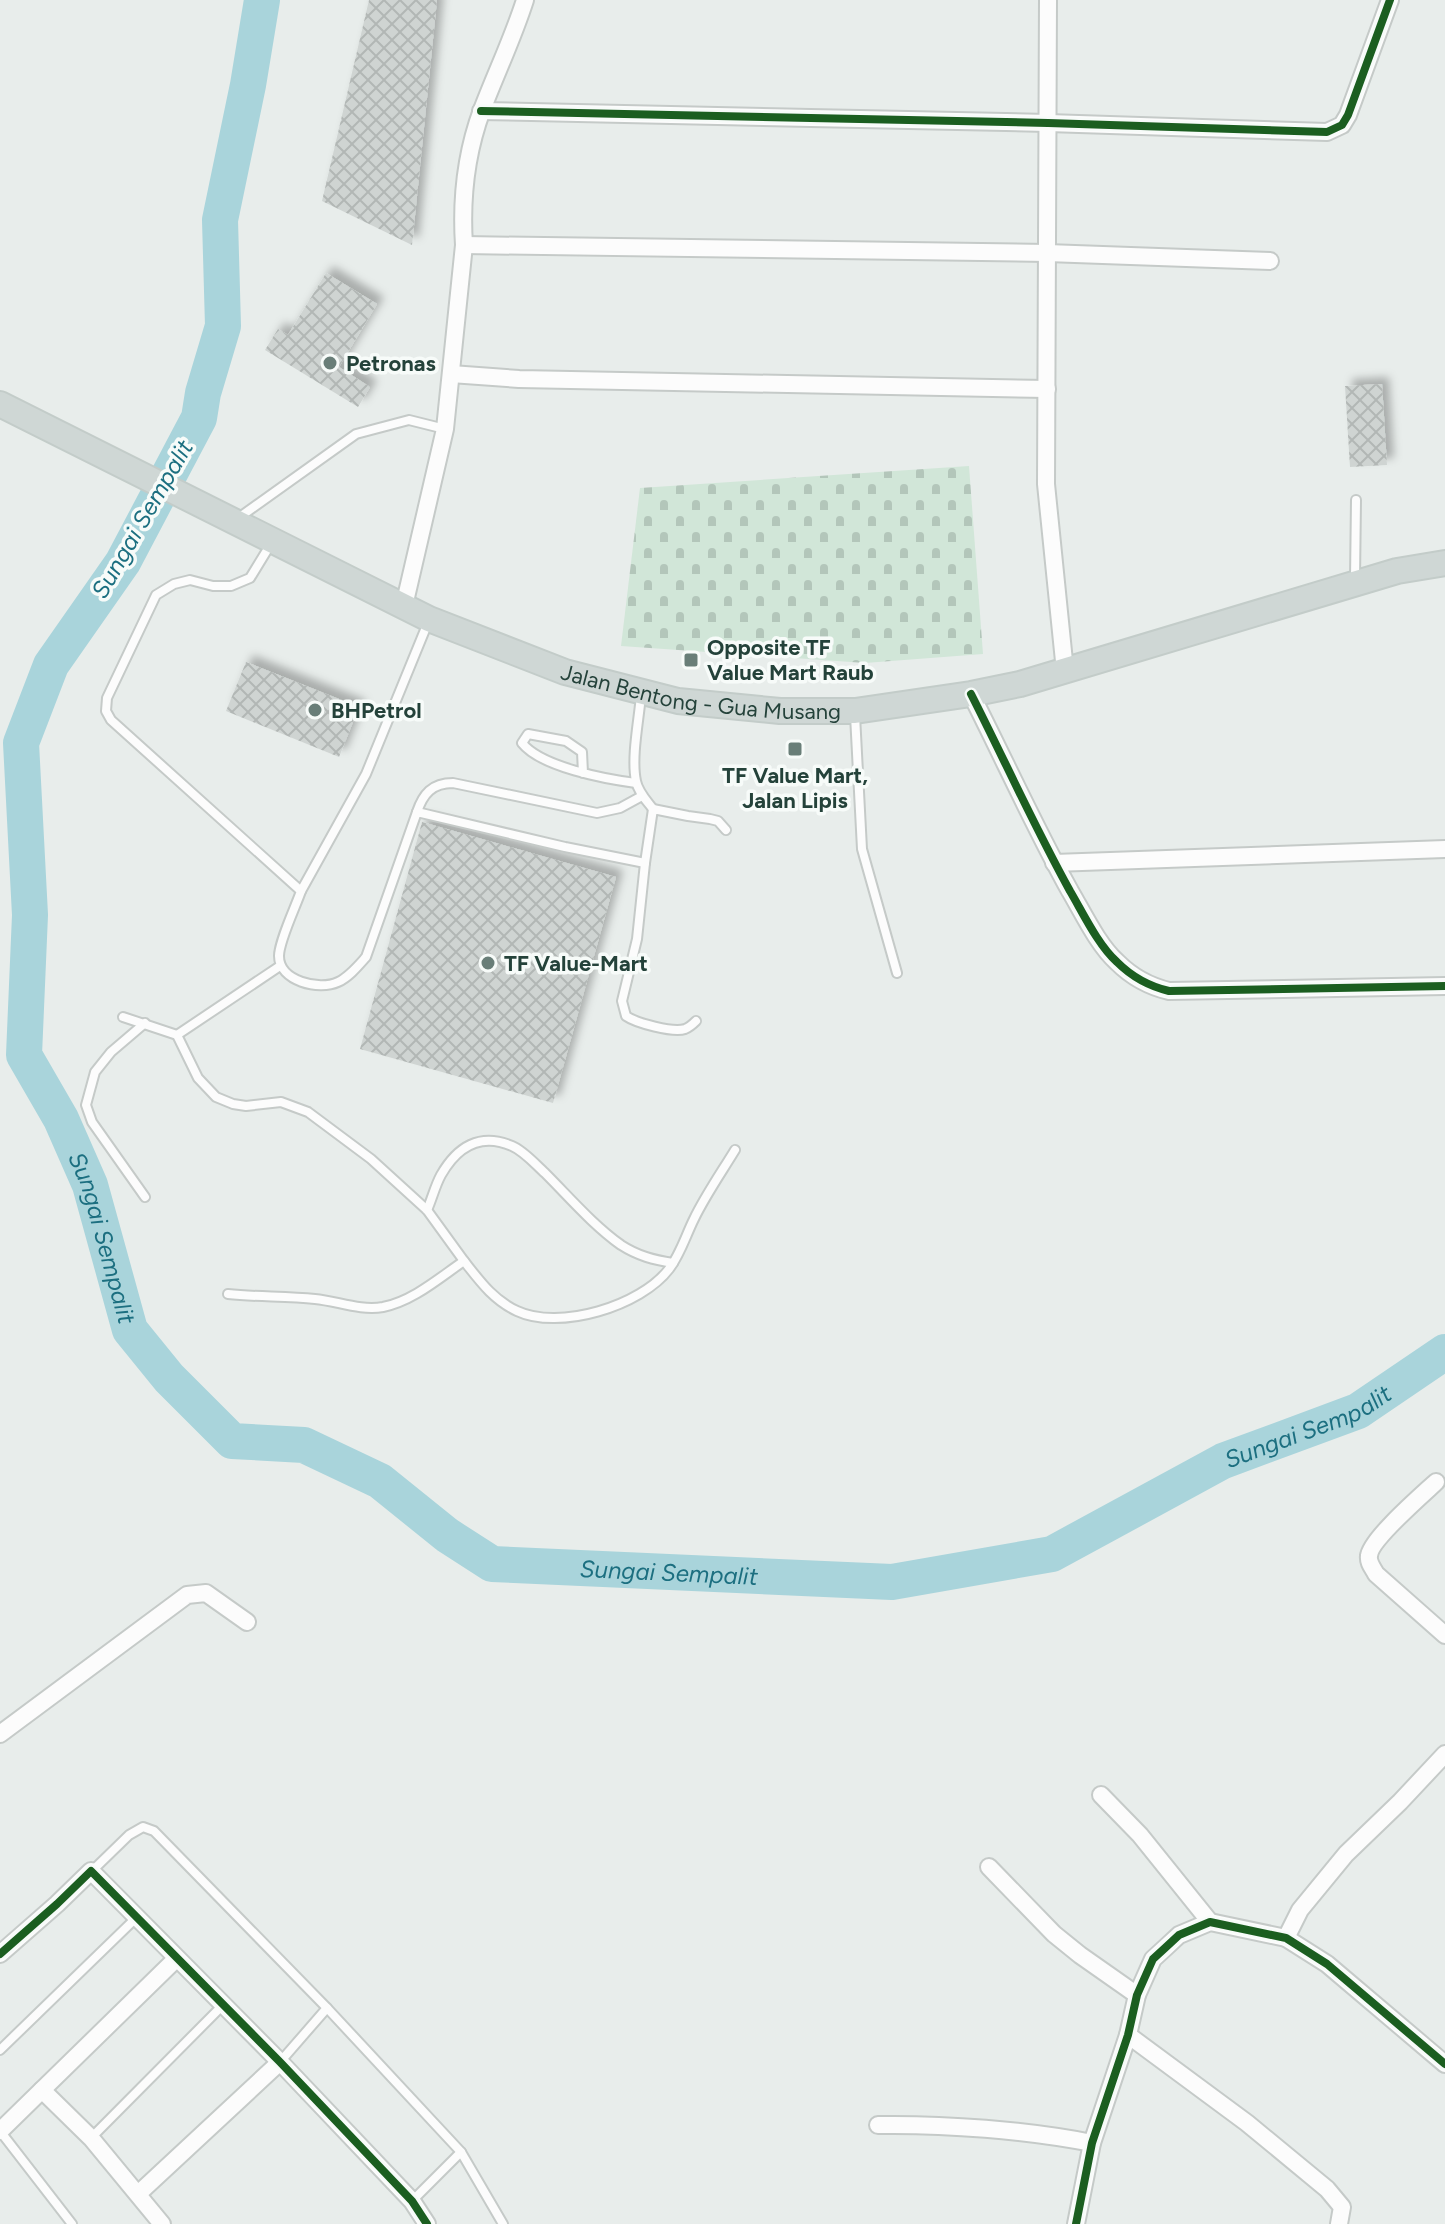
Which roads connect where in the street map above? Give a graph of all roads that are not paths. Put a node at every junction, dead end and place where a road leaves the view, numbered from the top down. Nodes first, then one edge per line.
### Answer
1 (525, 0) edge
2 (1048, 0) edge
3 (1390, 0) edge
4 (481, 111) junction
5 (1048, 123) junction
6 (464, 245) junction
7 (1047, 253) junction
8 (1270, 261) dead end
9 (451, 374) junction
10 (1047, 389) junction
11 (2, 410) edge
12 (445, 429) junction
13 (1356, 500) dead end
14 (233, 522) junction
15 (273, 541) junction
16 (1445, 563) edge
17 (1355, 584) junction
18 (404, 606) junction
19 (429, 619) junction
20 (1065, 671) junction
21 (642, 690) junction
22 (971, 694) junction
23 (855, 711) junction
24 (583, 773) junction
25 (636, 783) junction
26 (642, 796) junction
27 (653, 809) junction
28 (417, 812) junction
29 (726, 830) dead end
30 (1445, 849) edge
31 (645, 863) junction
32 (1054, 863) junction
33 (301, 891) junction
34 (280, 966) junction
35 (897, 973) dead end
36 (1445, 986) edge
37 (123, 1017) dead end
38 (696, 1021) dead end
39 (145, 1023) junction
40 (177, 1035) junction
41 (735, 1150) dead end
42 (145, 1197) dead end
43 (427, 1210) junction
44 (464, 1261) junction
45 (673, 1263) junction
46 (228, 1294) dead end
47 (1436, 1482) dead end
48 (247, 1622) dead end
49 (1445, 1635) edge
50 (0, 1734) edge
51 (1445, 1754) edge
52 (1101, 1795) dead end
53 (989, 1867) dead end
54 (91, 1871) junction
55 (136, 1918) junction
56 (1210, 1922) junction
57 (1286, 1938) junction
58 (0, 1954) edge
59 (176, 1959) junction
60 (1137, 1995) junction
61 (223, 2005) junction
62 (327, 2008) junction
63 (1128, 2035) junction
64 (0, 2050) edge
65 (280, 2062) junction
66 (1445, 2064) edge
67 (42, 2090) junction
68 (878, 2125) dead end
69 (0, 2131) edge
70 (91, 2138) junction
71 (1092, 2143) junction
72 (461, 2152) junction
73 (138, 2194) junction
74 (412, 2201) junction
75 (72, 2224) edge
76 (162, 2224) edge
77 (427, 2224) edge
78 (503, 2224) edge
79 (1076, 2224) edge
80 (1339, 2224) edge

1 - 4 street
2 - 5 street
3 - 5 street
4 - 5 street
4 - 6 street
5 - 7 street
6 - 7 street
6 - 9 street
7 - 8 street
7 - 10 street
9 - 10 street
9 - 12 street
10 - 20 street
11 - 14 main road, Jalan Bentong - Gua Musang
12 - 14 lane
12 - 18 street
13 - 17 lane
14 - 15 main road, Jalan Bentong - Gua Musang
15 - 18 main road, Jalan Bentong - Gua Musang
15 - 33 lane
16 - 17 main road, Jalan Bentong - Gua Musang
17 - 20 main road, Jalan Bentong - Gua Musang
18 - 19 main road, Jalan Bentong - Gua Musang
19 - 21 main road, Jalan Bentong - Gua Musang
19 - 33 lane
20 - 22 main road, Jalan Bentong - Gua Musang
21 - 23 main road, Jalan Bentong - Gua Musang
21 - 25 lane
22 - 23 main road, Jalan Bentong - Gua Musang
22 - 32 street
23 - 35 lane
24 - 24 lane
24 - 25 lane
25 - 26 lane
26 - 27 lane
26 - 28 lane
27 - 29 lane
27 - 31 lane
28 - 31 lane
28 - 34 lane
30 - 32 street
31 - 38 lane
32 - 36 street
33 - 34 lane
34 - 40 lane
37 - 39 lane
39 - 40 lane
39 - 42 lane
40 - 43 lane
41 - 45 lane
43 - 44 lane
43 - 45 lane
44 - 45 lane
44 - 46 lane
47 - 49 street
48 - 50 street
51 - 57 street
52 - 56 street
53 - 60 street
54 - 55 street
54 - 58 street
54 - 62 lane
55 - 59 street
55 - 64 lane
56 - 57 street
56 - 60 street
57 - 66 street
59 - 61 street
59 - 67 street
60 - 63 street
61 - 65 street
61 - 70 lane
62 - 65 lane
62 - 72 lane
63 - 71 street
63 - 80 street
65 - 73 street
65 - 74 street
67 - 69 street
67 - 70 street
68 - 71 street
69 - 75 lane
70 - 73 street
71 - 79 street
72 - 74 lane
72 - 78 lane
73 - 76 street
74 - 77 street

